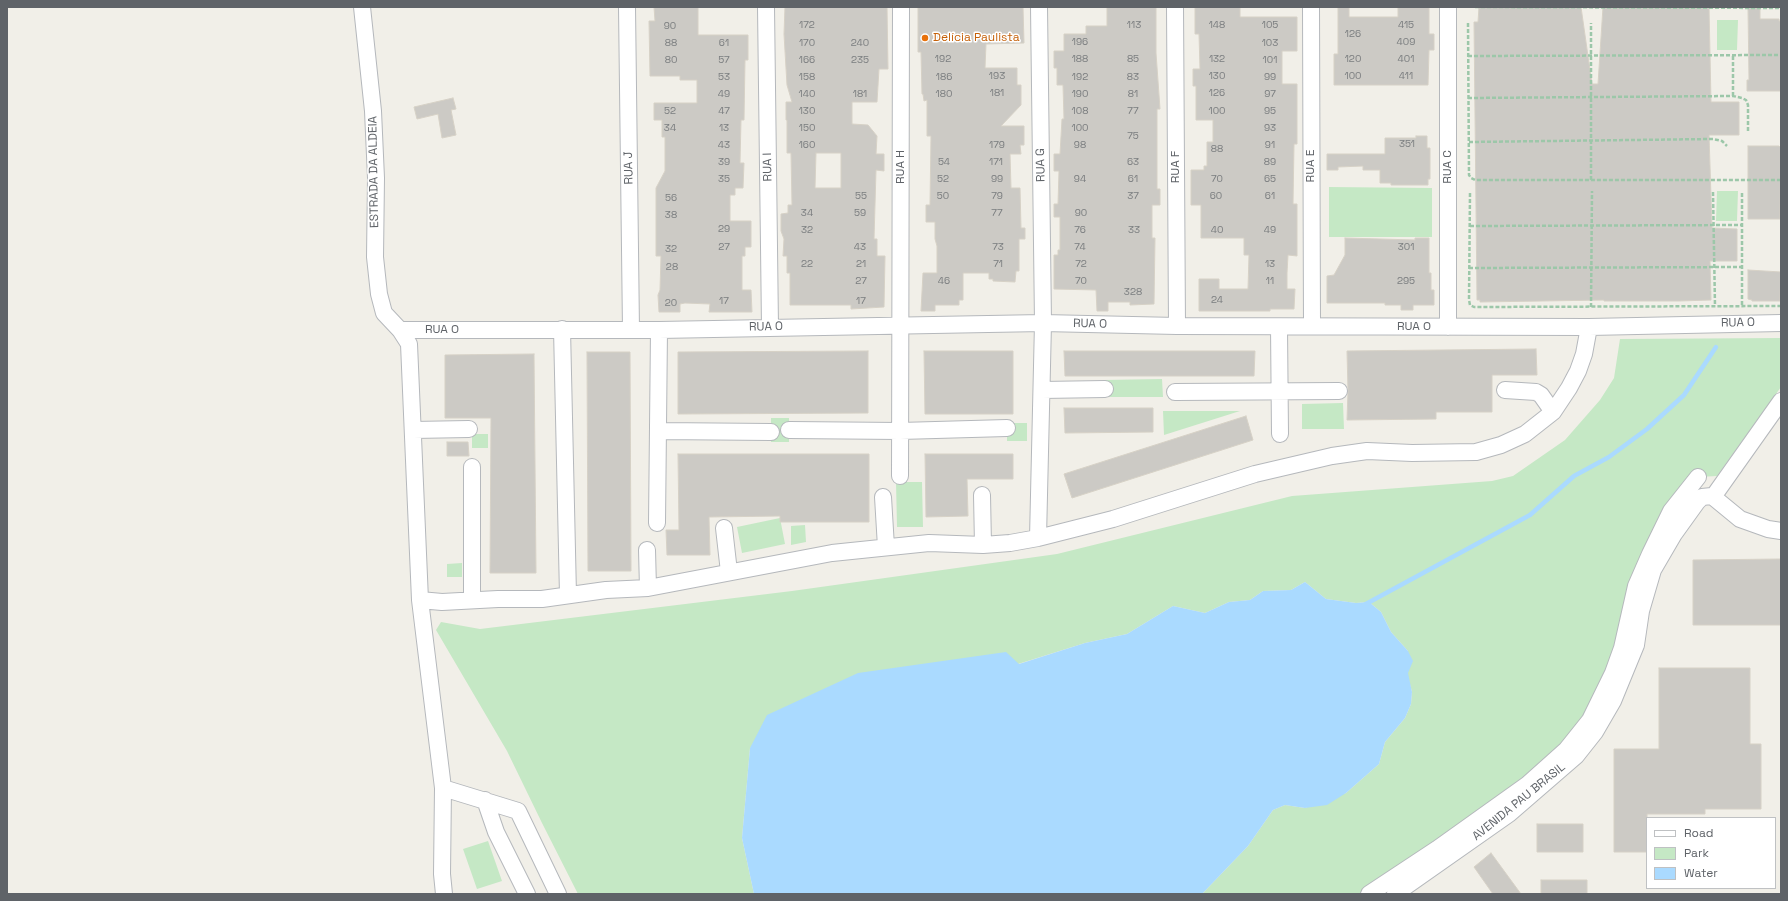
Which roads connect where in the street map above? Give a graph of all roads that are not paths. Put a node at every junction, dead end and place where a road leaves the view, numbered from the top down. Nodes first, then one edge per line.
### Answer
1 (362, 7) edge
2 (627, 7) edge
3 (766, 7) edge
4 (901, 7) edge
5 (1039, 7) edge
6 (1175, 7) edge
7 (1311, 7) edge
8 (1448, 7) edge
9 (1781, 322) edge
10 (1043, 323) junction
11 (901, 326) junction
12 (1178, 326) junction
13 (1279, 326) junction
14 (1312, 326) junction
15 (770, 327) junction
16 (1448, 327) junction
17 (1590, 327) junction
18 (562, 329) junction
19 (400, 330) junction
20 (631, 330) junction
21 (659, 330) junction
22 (1105, 389) dead end
23 (1042, 390) junction
24 (1505, 390) dead end
25 (1175, 392) dead end
26 (1279, 392) junction
27 (1339, 392) dead end
28 (1781, 401) edge
29 (1552, 412) junction
30 (1007, 428) dead end
31 (469, 429) dead end
32 (413, 430) junction
33 (789, 430) dead end
34 (900, 430) junction
35 (659, 432) junction
36 (771, 432) dead end
37 (1280, 434) dead end
38 (472, 467) dead end
39 (900, 476) dead end
40 (1698, 477) dead end
41 (982, 495) dead end
42 (1710, 496) junction
43 (883, 497) dead end
44 (657, 522) dead end
45 (724, 528) dead end
46 (1781, 531) edge
47 (1038, 538) junction
48 (983, 545) junction
49 (886, 547) junction
50 (647, 550) dead end
51 (728, 572) junction
52 (648, 588) junction
53 (568, 594) junction
54 (420, 600) junction
55 (472, 600) junction
56 (443, 788) junction
57 (485, 800) junction
58 (444, 894) edge
59 (527, 894) edge
60 (558, 894) edge
61 (1369, 894) edge
62 (1395, 894) edge

1 - 19 street, ESTRADA DA ALDEIA
2 - 20 street, RUA J
3 - 15 street, RUA I
4 - 11 street, RUA H
5 - 10 street, RUA G
6 - 12 street, RUA F
7 - 14 street, RUA E
8 - 16 street, RUA C
9 - 17 street, RUA O
10 - 11 street, RUA O
10 - 12 street, RUA O
10 - 23 street, RUA G
11 - 15 street, RUA O
11 - 34 street, RUA H
12 - 13 street, RUA O
13 - 14 street, RUA O
13 - 26 street
14 - 16 street, RUA O
15 - 21 street, RUA O
16 - 17 street, RUA O
17 - 29 street
18 - 19 street, RUA O
18 - 20 street, RUA O
18 - 53 street
19 - 32 street, ESTRADA DA ALDEIA
20 - 21 street, RUA O
21 - 35 street
22 - 23 street
23 - 47 street, RUA G
24 - 29 street
25 - 26 street
26 - 27 street
26 - 37 street
28 - 42 street, AVENIDA PAU BRASIL
29 - 47 street
30 - 34 street
31 - 32 street
32 - 54 street, ESTRADA DA ALDEIA
33 - 34 street
34 - 39 street, RUA H
35 - 36 street
35 - 44 street
38 - 55 street
40 - 61 street
41 - 48 street
42 - 46 street
42 - 62 street, AVENIDA PAU BRASIL
43 - 49 street
45 - 51 street
47 - 48 street
48 - 49 street
49 - 51 street
50 - 52 street
51 - 52 street
52 - 53 street
53 - 55 street
54 - 55 street
54 - 56 street, ESTRADA DA ALDEIA
56 - 57 street
56 - 58 street, ESTRADA DA ALDEIA
57 - 59 street
57 - 60 street

